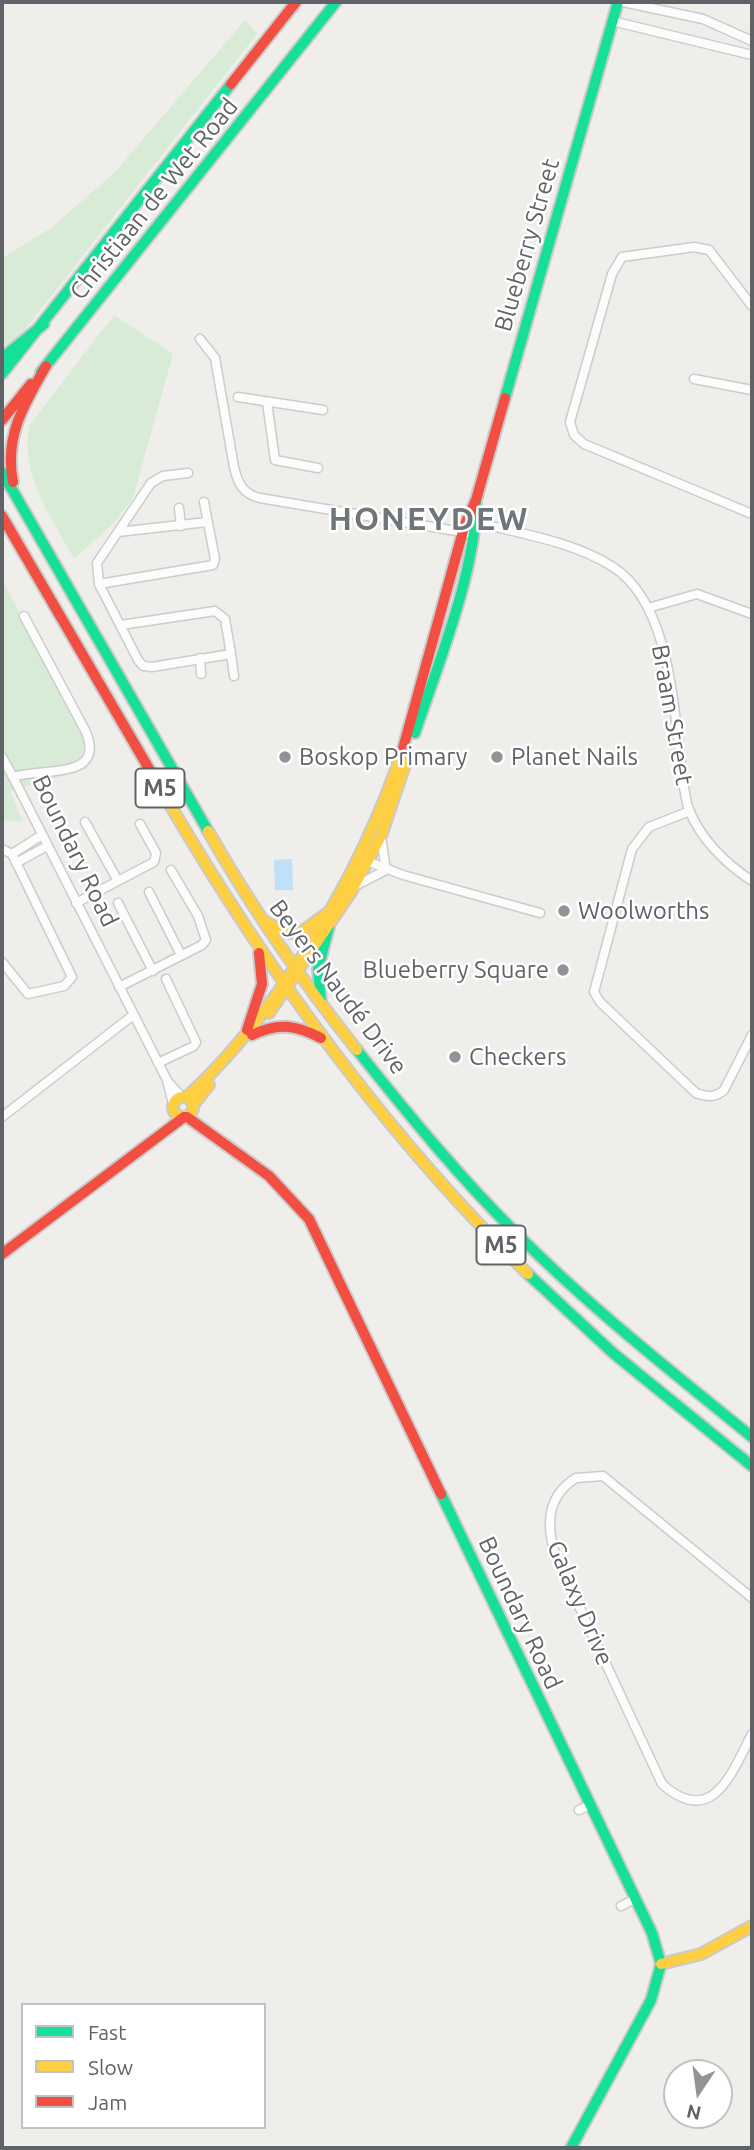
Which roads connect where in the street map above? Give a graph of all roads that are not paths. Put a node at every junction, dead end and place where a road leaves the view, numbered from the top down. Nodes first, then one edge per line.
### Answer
1 (296, 2) edge
2 (336, 2) edge
3 (620, 2) edge
4 (612, 21) junction
5 (752, 41) edge
6 (752, 55) edge
7 (752, 306) edge
8 (44, 324) junction
9 (200, 339) dead end
10 (2, 358) edge
11 (46, 366) junction
12 (2, 374) edge
13 (694, 379) dead end
14 (752, 390) edge
15 (238, 397) dead end
16 (267, 402) junction
17 (323, 410) dead end
18 (2, 420) edge
19 (318, 468) dead end
20 (2, 472) edge
21 (188, 473) dead end
22 (204, 502) dead end
23 (22, 507) junction
24 (179, 508) dead end
25 (752, 514) edge
26 (2, 516) edge
27 (472, 521) junction
28 (207, 522) junction
29 (181, 526) junction
30 (2, 530) edge
31 (118, 532) junction
32 (469, 533) junction
33 (23, 553) junction
34 (99, 584) junction
35 (649, 608) junction
36 (752, 614) edge
37 (24, 616) dead end
38 (121, 625) junction
39 (230, 654) junction
40 (200, 658) junction
41 (201, 674) dead end
42 (234, 676) dead end
43 (2, 757) edge
44 (13, 777) junction
45 (690, 811) junction
46 (85, 822) dead end
47 (140, 824) dead end
48 (42, 835) junction
49 (381, 836) junction
50 (47, 846) junction
51 (2, 849) edge
52 (14, 858) junction
53 (362, 859) junction
54 (171, 870) dead end
55 (386, 870) junction
56 (118, 881) junction
57 (752, 881) edge
58 (149, 892) dead end
59 (351, 892) junction
60 (76, 903) junction
61 (118, 903) dead end
62 (329, 912) junction
63 (540, 913) dead end
64 (258, 917) junction
65 (329, 928) junction
66 (258, 949) junction
67 (181, 955) junction
68 (2, 962) edge
69 (295, 970) junction
70 (153, 971) junction
71 (166, 979) dead end
72 (285, 986) junction
73 (119, 987) junction
74 (321, 1004) junction
75 (132, 1016) junction
76 (250, 1032) junction
77 (752, 1035) edge
78 (328, 1042) junction
79 (158, 1063) junction
80 (184, 1103) junction
81 (2, 1117) edge
82 (185, 1117) junction
83 (206, 1128) junction
84 (156, 1135) junction
85 (2, 1254) edge
86 (752, 1437) edge
87 (752, 1466) edge
88 (752, 1598) edge
89 (751, 1740) edge
90 (635, 1899) junction
91 (621, 1906) dead end
92 (752, 1926) edge
93 (661, 1964) junction
94 (571, 2148) edge

1 - 8 main road, Christiaan de Wet Road
2 - 11 main road, Christiaan de Wet Road
3 - 4 main road, Blueberry Street
3 - 5 street
4 - 6 street
4 - 27 main road, Blueberry Street
7 - 25 street
8 - 10 main road
8 - 12 main road, Christiaan de Wet Road
9 - 32 street
11 - 18 main road, Christiaan de Wet Road
11 - 23 main road
13 - 14 street
15 - 16 street
16 - 17 street
16 - 19 street
20 - 23 main road, Beyers Naudé Drive / M5
21 - 31 street
22 - 28 street
23 - 64 main road, Beyers Naudé Drive / M5
24 - 29 street
26 - 33 main road, Beyers Naudé Drive / M5
27 - 32 main road, Blueberry Street
27 - 35 street, Braam Street
28 - 29 street
28 - 34 street
29 - 31 street
30 - 33 main road
31 - 34 street
32 - 49 main road, Blueberry Street
32 - 53 main road, Blueberry Street
33 - 66 main road, Beyers Naudé Drive / M5
34 - 38 street
35 - 36 street
35 - 45 street, Braam Street
37 - 44 street, Boundary Road
38 - 39 street
38 - 40 street
39 - 40 street
39 - 42 street
40 - 41 street
43 - 44 street
44 - 48 street, Boundary Road
45 - 57 street, Braam Street
45 - 77 street
46 - 56 street
47 - 56 street
48 - 50 street, Boundary Road
48 - 52 street
49 - 53 main road, Blueberry Street
49 - 55 street
50 - 52 street
50 - 60 street, Boundary Road
51 - 52 street
52 - 68 street
53 - 55 street
53 - 59 main road, Blueberry Street
53 - 62 main road, Blueberry Street
54 - 67 street
55 - 59 street
55 - 63 street
56 - 60 street
58 - 67 street
59 - 65 main road, Blueberry Street
60 - 73 street, Boundary Road
61 - 70 street
62 - 64 main road
62 - 69 main road, Blueberry Street
64 - 69 main road, Beyers Naudé Drive / M5
65 - 69 main road, Blueberry Street
65 - 74 main road
66 - 72 main road, Beyers Naudé Drive / M5
66 - 76 main road
67 - 70 street
69 - 72 main road
69 - 74 main road, Beyers Naudé Drive / M5
70 - 73 street
71 - 79 street
72 - 76 main road
72 - 78 main road, Beyers Naudé Drive / M5
73 - 75 street, Boundary Road
74 - 86 main road, Beyers Naudé Drive / M5
75 - 79 street, Boundary Road
75 - 81 street
76 - 78 main road
76 - 80 main road
78 - 87 main road, Beyers Naudé Drive / M5
79 - 80 street, Boundary Road
80 - 82 main road
80 - 83 main road, Boundary Road
80 - 84 main road
82 - 83 main road, Boundary Road
82 - 84 main road
83 - 90 main road, Boundary Road
84 - 85 main road
88 - 89 street, Galaxy Drive
90 - 91 street
90 - 93 main road, Boundary Road
92 - 93 main road
93 - 94 main road

